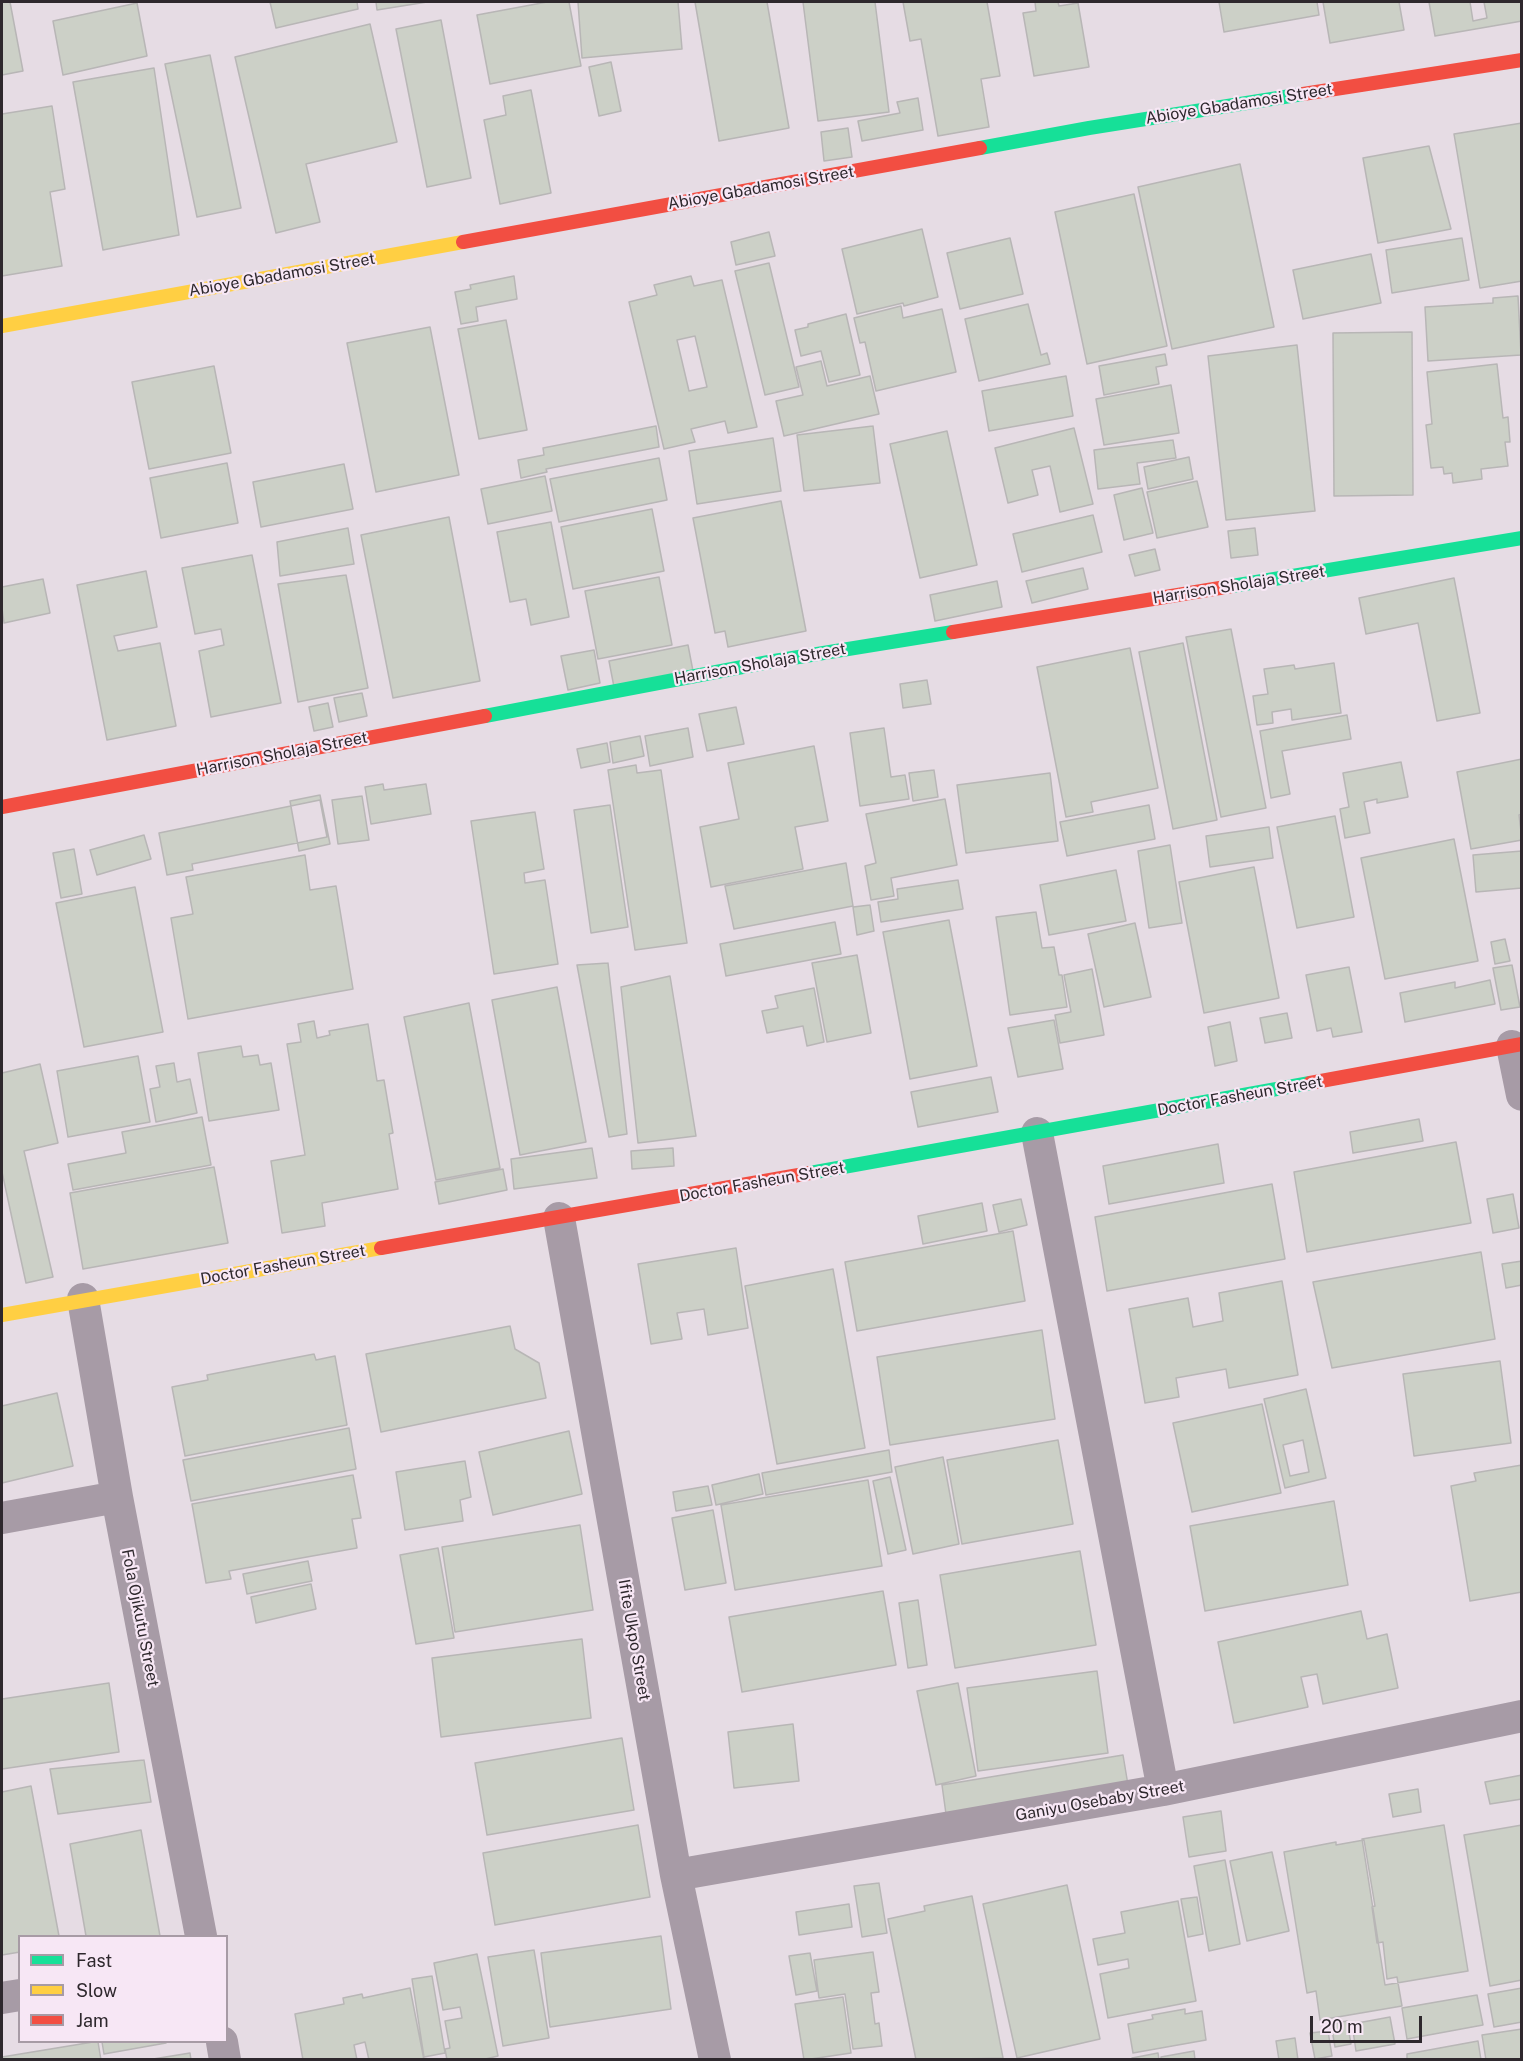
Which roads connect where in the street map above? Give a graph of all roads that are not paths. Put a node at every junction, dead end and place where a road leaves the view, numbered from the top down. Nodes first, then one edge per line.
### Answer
1 (1521, 60) edge
2 (2, 326) edge
3 (1521, 538) edge
4 (2, 807) edge
5 (1517, 1045) edge
6 (1521, 1095) edge
7 (1037, 1134) junction
8 (559, 1218) junction
9 (83, 1299) junction
10 (2, 1315) edge
11 (117, 1497) junction
12 (2, 1518) edge
13 (1521, 1716) edge
14 (1163, 1790) junction
15 (676, 1875) junction
16 (201, 1935) edge
17 (18, 1995) edge
18 (2, 1998) edge
19 (222, 2043) edge
20 (225, 2060) edge
21 (715, 2060) edge

1 - 2 street, Abioye Gbadamosi Street
3 - 4 street, Harrison Sholaja Street
5 - 6 street
5 - 7 street, Doctor Fasheun Street
7 - 8 street, Doctor Fasheun Street
7 - 14 street
8 - 9 street, Doctor Fasheun Street
8 - 15 street, Ifite Ukpo Street
9 - 10 street, Doctor Fasheun Street
9 - 11 street, Fola Ojikutu Street
11 - 12 street
11 - 16 street, Fola Ojikutu Street
13 - 14 street, Ganiyu Osebaby Street
14 - 15 street, Ganiyu Osebaby Street
15 - 21 street, Ifite Ukpo Street
17 - 18 street
19 - 20 street

